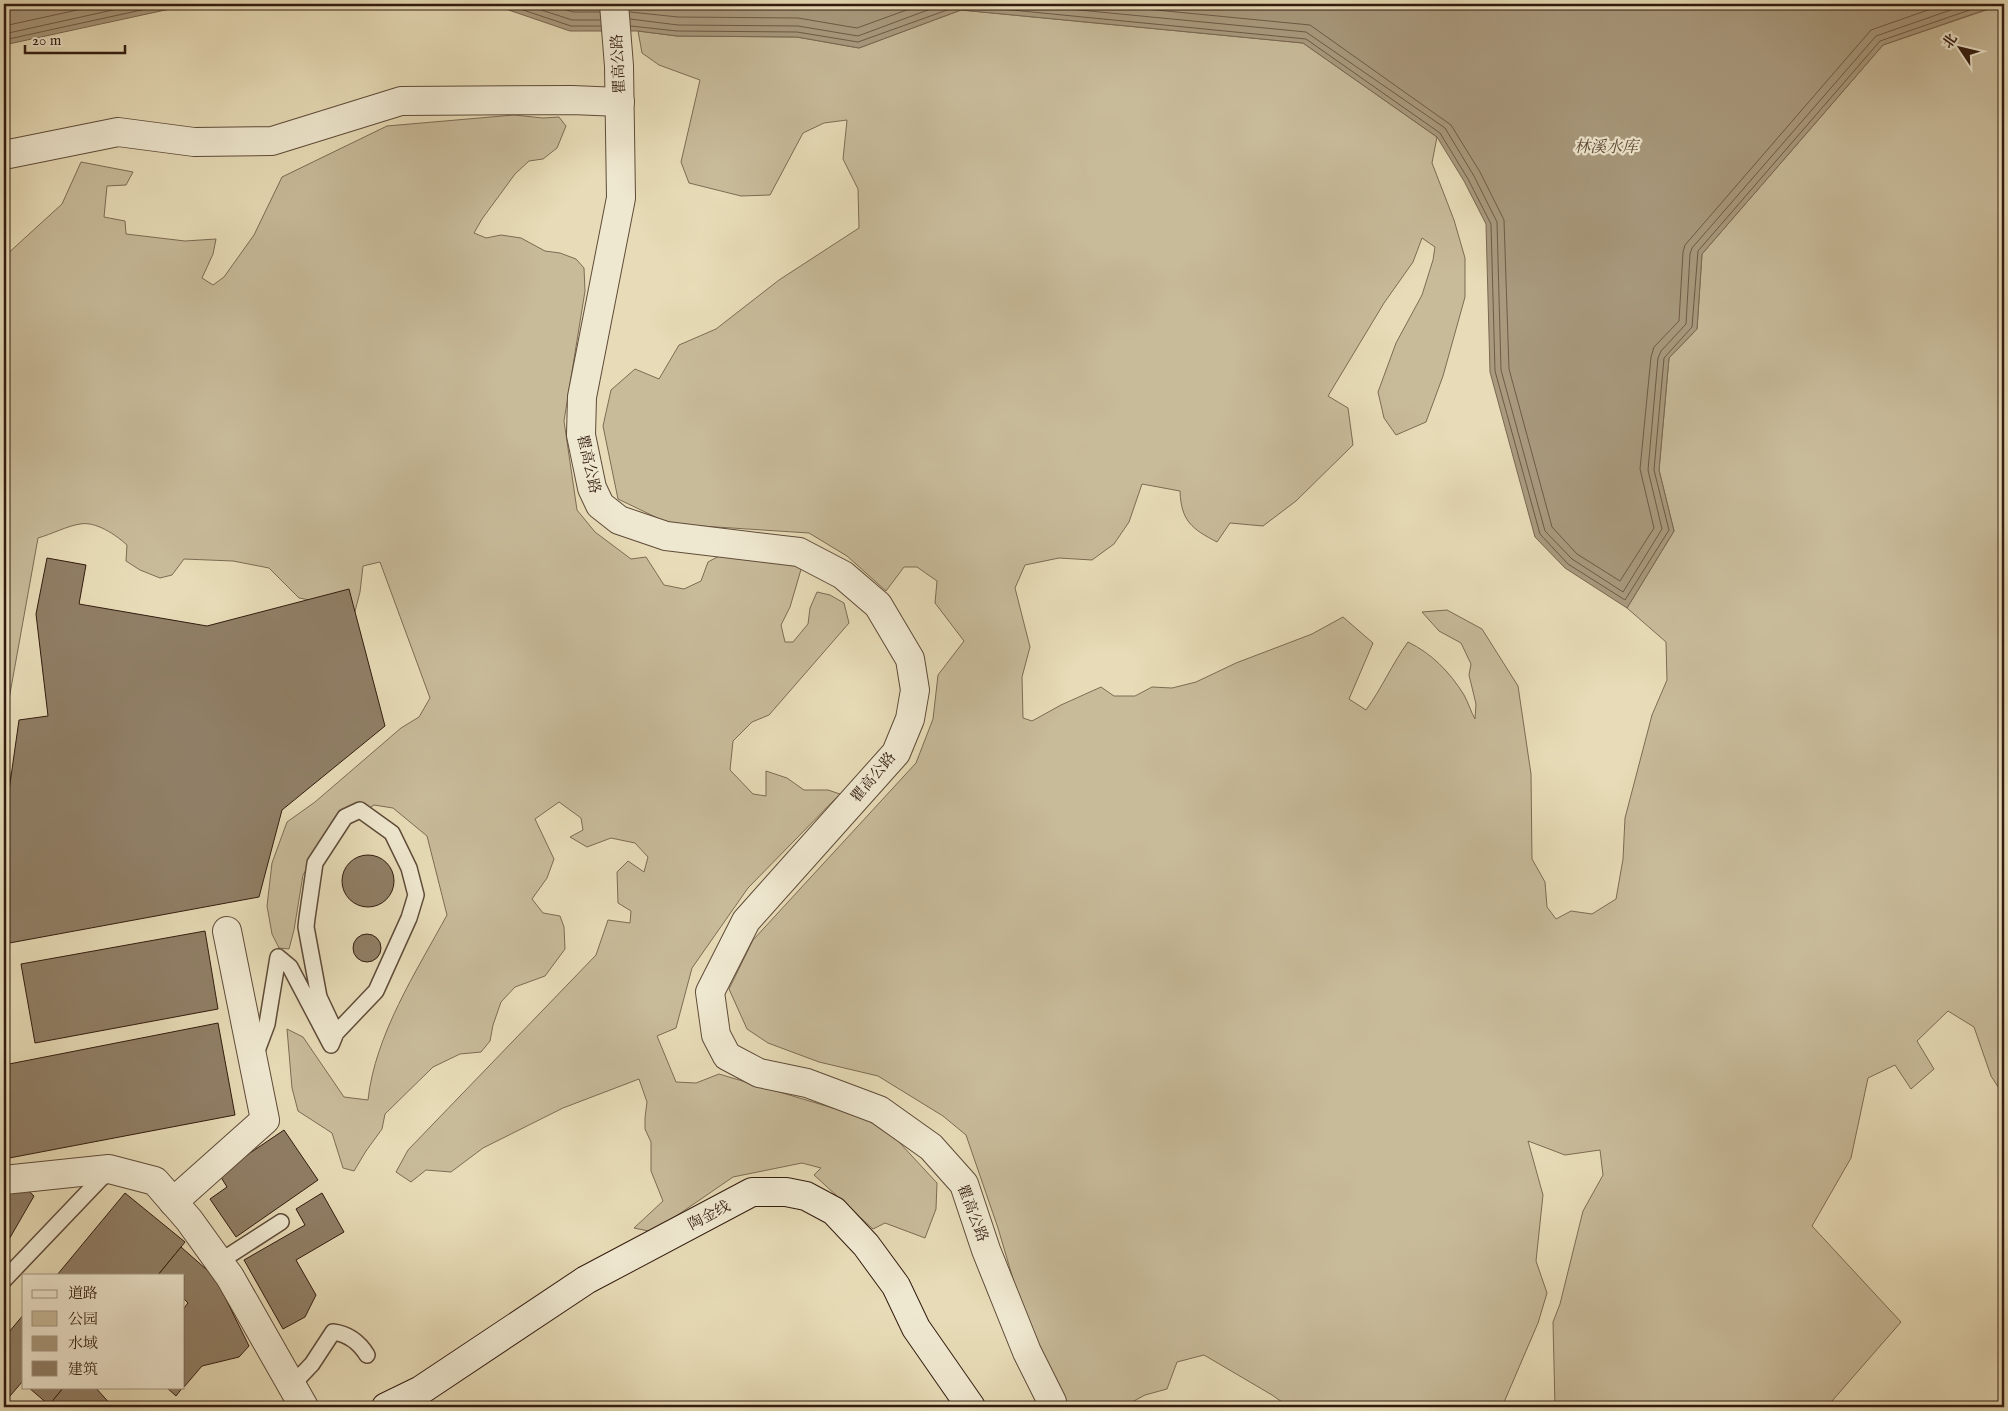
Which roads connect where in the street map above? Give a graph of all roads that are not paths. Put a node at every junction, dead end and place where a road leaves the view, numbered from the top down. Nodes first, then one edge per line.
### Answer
1 (614, 4) edge
2 (620, 102) junction
3 (4, 155) edge
4 (227, 931) dead end
5 (336, 1033) junction
6 (254, 1060) junction
7 (109, 1169) junction
8 (4, 1180) edge
9 (173, 1202) junction
10 (281, 1222) dead end
11 (219, 1262) junction
12 (4, 1280) edge
13 (367, 1355) dead end
14 (298, 1396) edge
15 (386, 1407) edge
16 (971, 1407) edge
17 (1053, 1407) edge

1 - 2 street, 瞿高公路
2 - 3 street
2 - 17 street, 瞿高公路
4 - 6 street
5 - 5 lane
5 - 6 lane
6 - 9 street
7 - 8 street
7 - 9 street
7 - 12 lane
9 - 11 street
10 - 11 lane
11 - 14 street
13 - 14 lane
15 - 16 street, 陶金线

